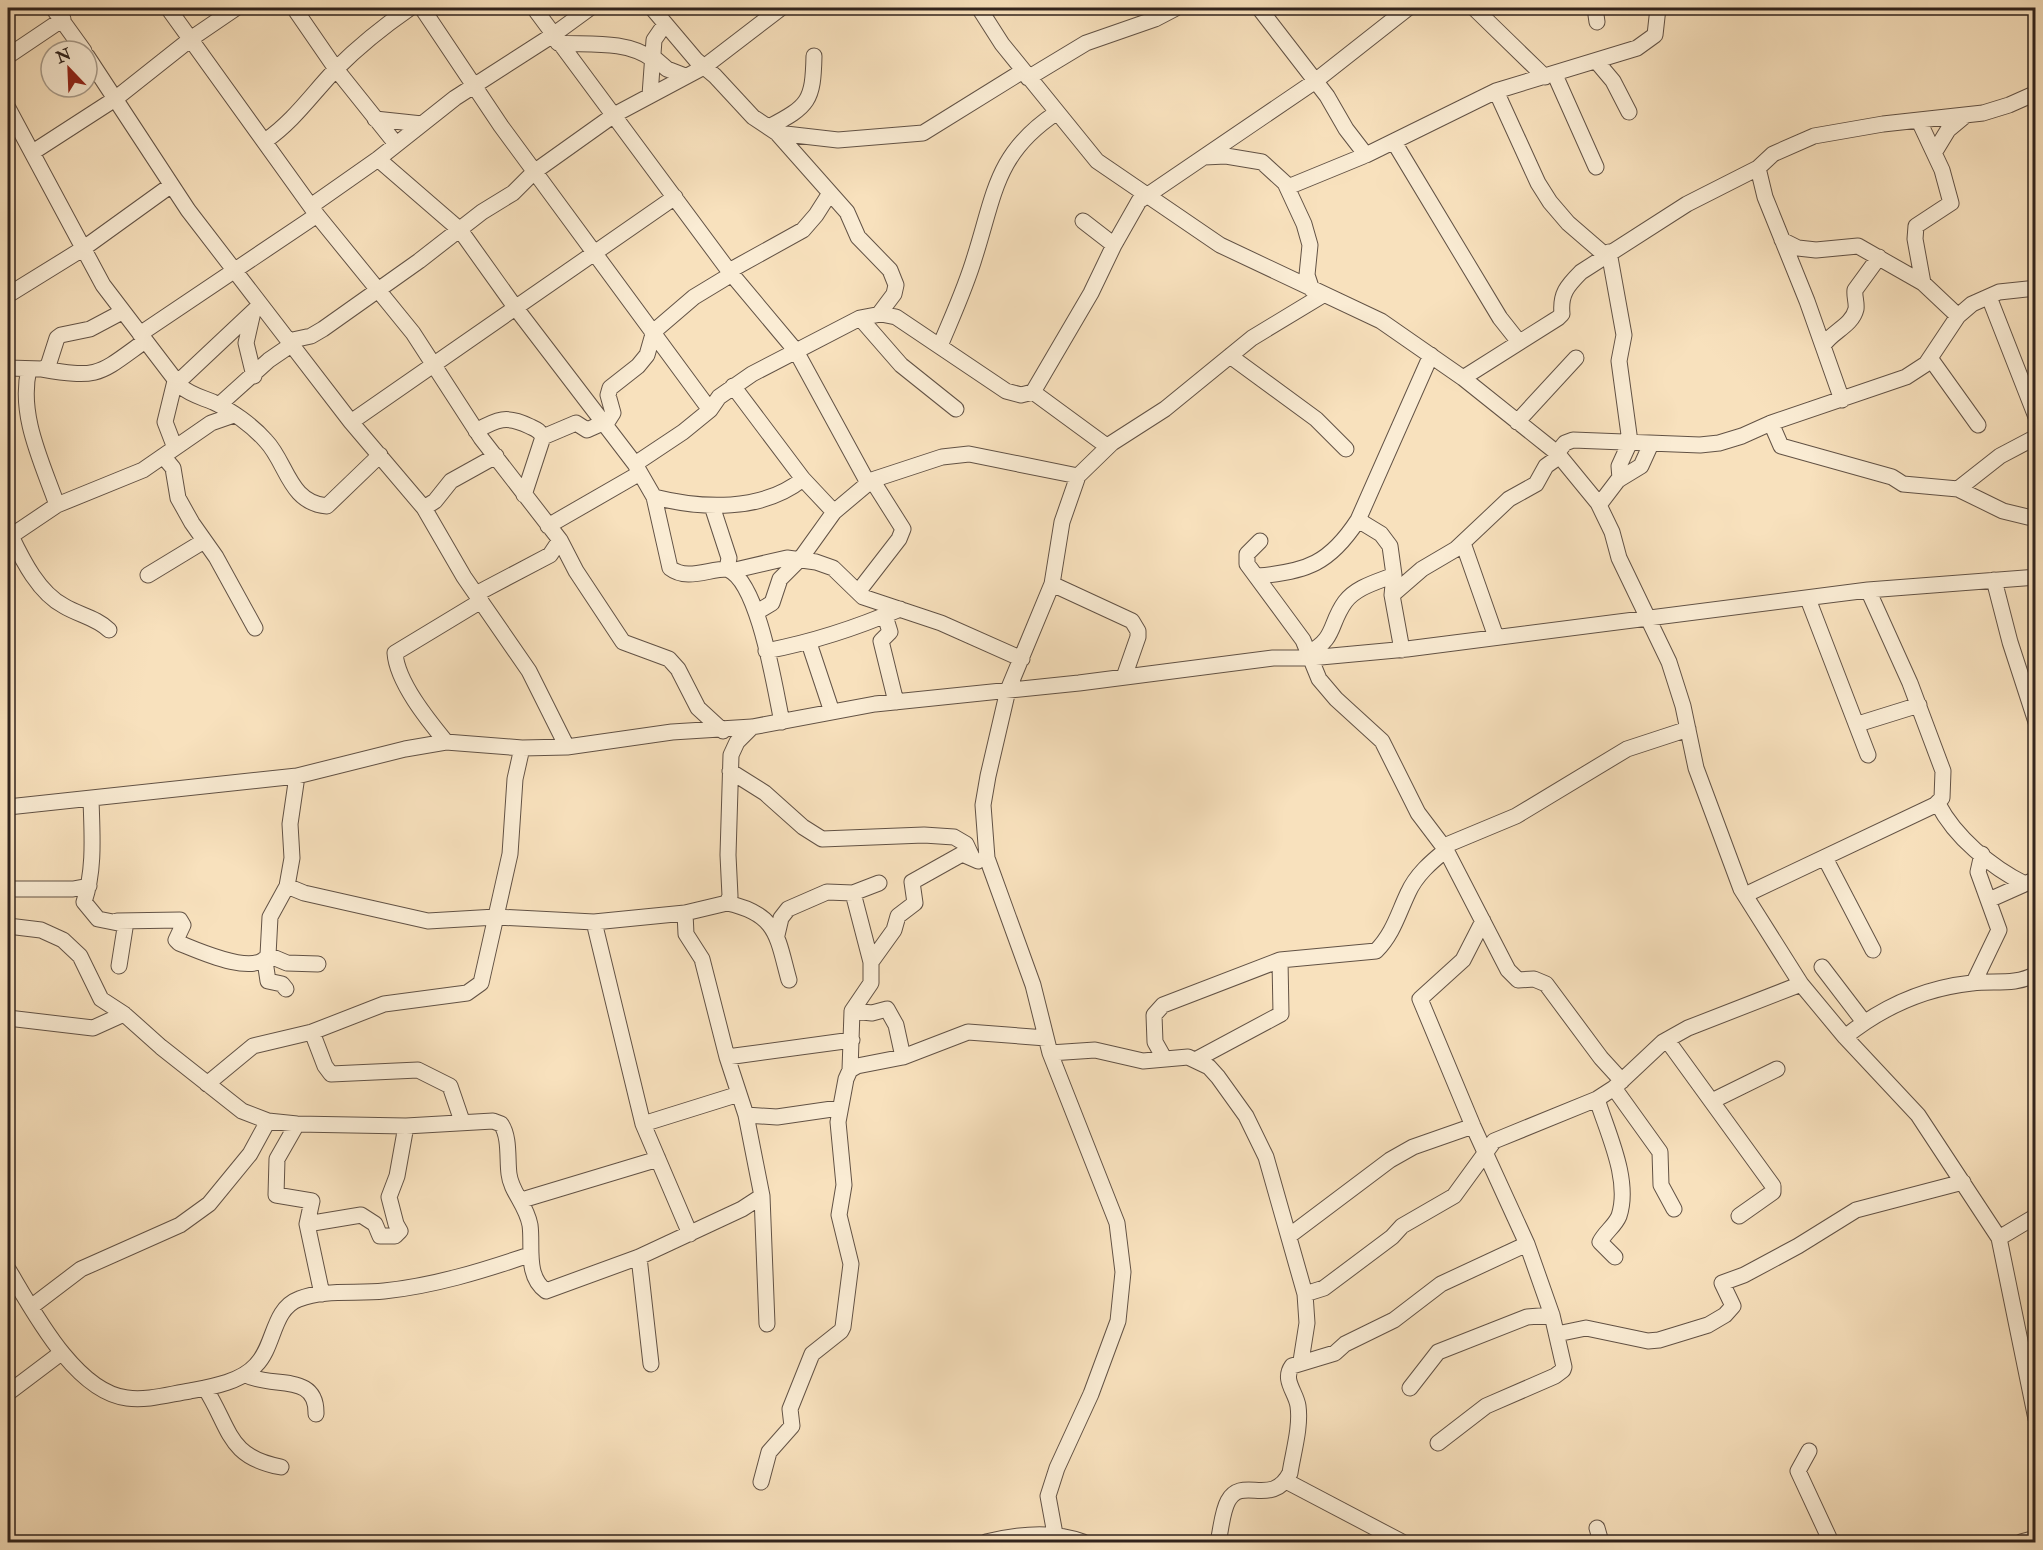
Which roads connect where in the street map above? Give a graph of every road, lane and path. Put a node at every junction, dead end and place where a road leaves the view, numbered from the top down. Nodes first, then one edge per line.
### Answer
1 (168, 8) edge
2 (236, 8) edge
3 (294, 8) edge
4 (410, 8) edge
5 (422, 8) edge
6 (534, 8) edge
7 (590, 8) edge
8 (652, 8) edge
9 (782, 8) edge
10 (978, 8) edge
11 (1176, 8) edge
12 (1262, 8) edge
13 (1408, 8) edge
14 (1474, 8) edge
15 (1658, 8) edge
16 (58, 13) edge
17 (665, 24) junction
18 (192, 38) junction
19 (76, 39) edge
20 (556, 39) junction
21 (8, 56) edge
22 (814, 56) dead end
23 (652, 57) junction
24 (1597, 62) junction
25 (704, 68) junction
26 (336, 69) junction
27 (99, 74) edge
28 (1026, 75) junction
29 (685, 76) junction
30 (1550, 76) junction
31 (1314, 82) junction
32 (474, 87) junction
33 (1496, 91) junction
34 (2036, 93) edge
35 (650, 95) junction
36 (115, 99) junction
37 (8, 108) edge
38 (1629, 111) dead end
39 (1056, 113) junction
40 (614, 115) junction
41 (1966, 115) junction
42 (375, 119) junction
43 (1919, 121) junction
44 (422, 124) junction
45 (773, 130) junction
46 (265, 141) junction
47 (1394, 142) junction
48 (396, 144) junction
49 (33, 153) junction
50 (1934, 153) junction
51 (1366, 155) junction
52 (1200, 158) junction
53 (378, 159) junction
54 (1596, 167) dead end
55 (1758, 168) junction
56 (534, 172) junction
57 (170, 186) junction
58 (1288, 188) junction
59 (830, 193) junction
60 (1150, 196) junction
61 (675, 197) junction
62 (314, 210) junction
63 (1083, 221) dead end
64 (460, 230) junction
65 (1782, 240) junction
66 (1114, 245) junction
67 (84, 248) junction
68 (594, 252) junction
69 (1607, 253) junction
70 (1879, 257) junction
71 (236, 269) junction
72 (731, 272) junction
73 (1923, 283) junction
74 (377, 288) junction
75 (2036, 288) edge
76 (1318, 293) junction
77 (8, 295) edge
78 (1989, 297) junction
79 (515, 307) junction
80 (257, 309) junction
81 (123, 312) junction
82 (879, 314) junction
83 (1958, 316) junction
84 (860, 318) junction
85 (652, 334) junction
86 (143, 337) junction
87 (1519, 342) junction
88 (289, 343) junction
89 (940, 346) junction
90 (1823, 346) junction
91 (796, 351) junction
92 (1431, 355) junction
93 (1230, 356) junction
94 (1576, 358) dead end
95 (1930, 358) junction
96 (434, 363) junction
97 (8, 368) edge
98 (36, 369) junction
99 (254, 376) junction
100 (1463, 378) junction
101 (176, 382) junction
102 (733, 386) junction
103 (1033, 392) junction
104 (1842, 399) junction
105 (219, 405) junction
106 (956, 409) dead end
107 (710, 410) junction
108 (234, 415) junction
109 (2036, 417) edge
110 (351, 422) junction
111 (1517, 422) junction
112 (605, 423) junction
113 (1771, 423) junction
114 (1978, 424) dead end
115 (476, 431) junction
116 (543, 437) junction
117 (2036, 437) edge
118 (1630, 442) junction
119 (1652, 444) junction
120 (1108, 447) junction
121 (1346, 449) dead end
122 (169, 452) junction
123 (1559, 454) junction
124 (380, 455) junction
125 (496, 456) junction
126 (637, 468) junction
127 (1078, 476) junction
128 (1620, 478) junction
129 (803, 479) junction
130 (870, 481) junction
131 (1958, 489) junction
132 (524, 495) junction
133 (654, 497) junction
134 (57, 505) junction
135 (1599, 505) junction
136 (712, 506) junction
137 (424, 508) junction
138 (834, 512) junction
139 (2036, 519) edge
140 (1358, 520) junction
141 (548, 526) junction
142 (9, 537) edge
143 (560, 540) junction
144 (204, 541) junction
145 (1260, 541) dead end
146 (1462, 543) junction
147 (801, 558) junction
148 (729, 570) junction
149 (148, 575) dead end
150 (1394, 575) junction
151 (1257, 576) junction
152 (2036, 577) edge
153 (1994, 580) junction
154 (1052, 584) junction
155 (1868, 590) junction
156 (858, 592) junction
157 (1392, 595) junction
158 (478, 597) junction
159 (1808, 599) junction
160 (900, 609) junction
161 (757, 612) junction
162 (885, 616) junction
163 (1647, 620) junction
164 (255, 628) dead end
165 (109, 630) dead end
166 (1496, 637) junction
167 (809, 643) junction
168 (1402, 650) junction
169 (766, 651) junction
170 (1309, 656) junction
171 (1022, 659) junction
172 (1124, 677) junction
173 (1008, 690) junction
174 (896, 702) junction
175 (1919, 705) junction
176 (832, 712) junction
177 (782, 722) junction
178 (2036, 722) edge
179 (1858, 724) junction
180 (752, 727) junction
181 (1688, 729) junction
182 (723, 731) junction
183 (446, 742) junction
184 (567, 747) junction
185 (522, 748) junction
186 (1868, 755) dead end
187 (730, 771) junction
188 (297, 776) junction
189 (90, 799) junction
190 (1938, 804) junction
191 (8, 807) edge
192 (1445, 848) junction
193 (1982, 854) junction
194 (972, 857) junction
195 (1825, 858) junction
196 (992, 872) junction
197 (2030, 882) edge
198 (879, 883) dead end
199 (287, 885) junction
200 (89, 886) junction
201 (8, 889) edge
202 (853, 893) junction
203 (1745, 895) junction
204 (1989, 900) junction
205 (727, 903) junction
206 (684, 913) junction
207 (496, 917) junction
208 (117, 921) junction
209 (1483, 921) junction
210 (594, 922) junction
211 (8, 926) edge
212 (777, 935) junction
213 (1873, 950) dead end
214 (267, 958) junction
215 (1280, 960) junction
216 (872, 962) junction
217 (318, 964) dead end
218 (119, 966) dead end
219 (1821, 967) dead end
220 (2036, 974) edge
221 (789, 980) dead end
222 (1974, 982) junction
223 (1801, 984) junction
224 (286, 989) dead end
225 (852, 1011) junction
226 (124, 1014) junction
227 (8, 1018) edge
228 (1864, 1022) junction
229 (312, 1032) junction
230 (1845, 1037) junction
231 (852, 1040) junction
232 (1667, 1040) junction
233 (1048, 1045) junction
234 (727, 1057) junction
235 (903, 1057) junction
236 (1164, 1058) junction
237 (1197, 1059) junction
238 (1777, 1069) dead end
239 (850, 1070) junction
240 (207, 1084) junction
241 (1618, 1085) junction
242 (739, 1094) junction
243 (1597, 1098) junction
244 (1712, 1101) junction
245 (839, 1108) junction
246 (746, 1115) junction
247 (268, 1120) junction
248 (462, 1121) junction
249 (297, 1124) junction
250 (643, 1124) junction
251 (406, 1126) junction
252 (1473, 1126) junction
253 (1486, 1154) junction
254 (658, 1159) junction
255 (1963, 1182) junction
256 (762, 1196) junction
257 (522, 1200) junction
258 (1674, 1209) dead end
259 (1739, 1216) dead end
260 (2036, 1216) edge
261 (307, 1224) junction
262 (690, 1234) junction
263 (1289, 1236) junction
264 (1999, 1238) junction
265 (1527, 1244) junction
266 (529, 1255) junction
267 (639, 1257) junction
268 (1615, 1257) dead end
269 (8, 1269) edge
270 (322, 1294) junction
271 (1305, 1294) junction
272 (31, 1307) junction
273 (1552, 1315) junction
274 (767, 1324) dead end
275 (1557, 1334) junction
276 (61, 1353) junction
277 (1301, 1361) junction
278 (651, 1364) dead end
279 (246, 1375) junction
280 (205, 1388) junction
281 (1410, 1388) dead end
282 (8, 1393) edge
283 (316, 1414) dead end
284 (2036, 1419) edge
285 (1438, 1443) dead end
286 (1809, 1451) dead end
287 (281, 1467) dead end
288 (1286, 1481) junction
289 (761, 1482) dead end
290 (1055, 1534) junction
291 (2036, 1538) edge
292 (986, 1542) edge
293 (1083, 1542) edge
294 (1218, 1542) edge
295 (1402, 1542) edge
296 (1831, 1542) edge
297 (2021, 1542) edge

1 - 18 street
2 - 18 street
3 - 26 street
4 - 26 street
5 - 32 street
6 - 20 street
7 - 20 street
8 - 17 street
9 - 25 street
10 - 28 street
11 - 28 street
12 - 31 street
13 - 31 street
14 - 30 street
15 - 24 street
16 - 19 street
16 - 21 street
17 - 23 street
17 - 25 street
18 - 36 street
18 - 46 street
20 - 23 street
20 - 32 street
20 - 40 street
22 - 45 street
23 - 29 street
23 - 35 street
24 - 30 street
24 - 38 street
25 - 29 street
25 - 45 street
26 - 42 street
26 - 46 street
27 - 36 street
28 - 39 street
28 - 45 street
29 - 35 street
30 - 33 street
30 - 54 street
31 - 51 street
31 - 52 street
32 - 44 street
32 - 56 street
33 - 47 street
33 - 69 street
34 - 41 street
35 - 40 street
36 - 49 street
36 - 57 street
37 - 49 street
39 - 60 street
39 - 89 street
40 - 56 street
40 - 61 street
41 - 43 street
41 - 50 street
42 - 44 street
42 - 48 street
43 - 50 street
43 - 55 street
44 - 48 street
45 - 59 street
46 - 62 street
47 - 51 street
47 - 87 street
48 - 53 street
49 - 67 street
50 - 73 street
51 - 58 street
52 - 58 street
52 - 60 street
53 - 62 street
53 - 64 street
55 - 65 street
55 - 69 street
56 - 64 street
56 - 68 street
57 - 67 street
57 - 71 street
58 - 76 street
59 - 72 street
59 - 82 street
60 - 66 street
60 - 76 street
61 - 68 street
61 - 72 street
62 - 71 street
62 - 74 street
63 - 66 street
64 - 74 street
64 - 79 street
65 - 70 street
65 - 90 street
66 - 103 street
67 - 77 street
67 - 81 street
68 - 79 street
68 - 85 street
69 - 87 street
69 - 118 street
70 - 73 street
70 - 90 street
71 - 80 street
71 - 86 street
72 - 85 street
72 - 91 street
73 - 83 street
74 - 88 street
74 - 96 street
75 - 78 street
76 - 92 street
76 - 93 street
78 - 83 street
78 - 109 street
79 - 96 street
79 - 112 street
80 - 88 street
80 - 99 street
80 - 101 street
81 - 86 street
81 - 98 street
82 - 84 street
82 - 89 street
83 - 95 street
84 - 91 street
84 - 106 street
85 - 107 street
85 - 112 street
86 - 98 street
86 - 101 street
87 - 100 street
88 - 99 street
88 - 110 street
89 - 103 street
90 - 104 street
91 - 102 street
91 - 130 street
92 - 100 street
92 - 140 street
93 - 120 street
93 - 121 street
94 - 111 street
95 - 104 street
95 - 114 street
96 - 110 street
96 - 115 street
97 - 98 street
98 - 134 street
99 - 105 street
100 - 111 street
101 - 105 street
101 - 122 street
102 - 107 street
102 - 129 street
103 - 120 street
104 - 113 street
105 - 108 street
107 - 126 street
108 - 122 street
108 - 124 street
110 - 124 street
111 - 123 street
112 - 116 street
112 - 126 street
113 - 119 street
113 - 131 street
115 - 116 street
115 - 125 street
116 - 132 street
117 - 131 street
118 - 119 street
118 - 123 street
118 - 128 street
119 - 128 street
120 - 127 street
122 - 134 street
122 - 144 street
123 - 135 street
123 - 146 street
124 - 137 street
125 - 132 street
125 - 137 street
126 - 133 street
126 - 141 street
127 - 130 street
127 - 154 street
128 - 135 street
129 - 136 street
129 - 138 street
130 - 138 street
130 - 156 street
131 - 139 street
132 - 141 street
133 - 136 street
133 - 148 street
134 - 142 street
135 - 163 street
136 - 148 street
137 - 158 street
138 - 147 street
140 - 150 street
140 - 151 street
141 - 143 street
142 - 165 street
143 - 158 street
143 - 182 street
144 - 149 street
144 - 164 street
145 - 151 street
146 - 157 street
146 - 166 street
147 - 148 street
147 - 156 street
147 - 161 street
148 - 161 street
150 - 157 street
150 - 170 street
151 - 170 street
152 - 153 street
153 - 155 street
153 - 178 street
154 - 171 street
154 - 172 street
155 - 159 street
155 - 175 street
156 - 160 street
157 - 168 street
158 - 183 street
158 - 184 street
159 - 163 street
159 - 179 street
160 - 162 street
160 - 171 street
161 - 169 street
162 - 167 street
162 - 174 street
163 - 166 street
163 - 181 street
166 - 168 street
167 - 169 street
167 - 176 street
168 - 170 street
169 - 177 street
170 - 172 street
170 - 192 street
171 - 173 street
172 - 173 street
173 - 174 street
173 - 196 street
174 - 176 street
175 - 179 street
175 - 190 street
176 - 177 street
177 - 180 street
179 - 186 street
180 - 182 street
180 - 187 street
181 - 192 street
181 - 203 street
182 - 184 street
183 - 185 street
183 - 188 street
184 - 185 street
185 - 207 street
187 - 194 street
187 - 205 street
188 - 189 street
188 - 199 street
189 - 191 street
189 - 200 street
190 - 193 street
190 - 195 street
192 - 209 street
192 - 215 street
193 - 197 street
193 - 204 street
194 - 196 street
194 - 216 street
195 - 203 street
195 - 213 street
196 - 233 street
197 - 204 street
198 - 202 street
199 - 207 street
199 - 214 street
200 - 201 street
200 - 208 street
202 - 212 street
202 - 216 street
203 - 223 street
204 - 222 street
205 - 206 street
205 - 212 street
206 - 210 street
206 - 234 street
207 - 210 street
207 - 229 street
208 - 214 street
208 - 218 street
209 - 241 street
209 - 252 street
210 - 250 street
211 - 226 street
212 - 221 street
214 - 217 street
214 - 224 street
215 - 236 street
215 - 237 street
216 - 225 street
219 - 228 street
220 - 222 street
222 - 228 street
223 - 230 street
223 - 232 street
225 - 231 street
225 - 235 street
226 - 227 street
226 - 240 street
228 - 230 street
229 - 240 street
229 - 248 street
230 - 255 street
231 - 234 street
231 - 239 street
232 - 241 street
232 - 244 street
233 - 235 street
233 - 236 street
233 - 290 street
234 - 242 street
235 - 239 street
236 - 237 street
237 - 263 street
238 - 244 street
239 - 245 street
240 - 247 street
241 - 243 street
241 - 258 street
242 - 246 street
242 - 250 street
243 - 253 street
243 - 268 street
244 - 259 street
245 - 246 street
245 - 289 street
246 - 256 street
247 - 249 street
247 - 272 street
248 - 251 street
248 - 257 street
249 - 251 street
249 - 261 street
250 - 254 street
251 - 261 street
252 - 253 street
252 - 263 street
253 - 265 street
253 - 271 street
254 - 257 street
254 - 262 street
255 - 264 street
255 - 275 street
256 - 262 street
256 - 274 street
257 - 266 street
260 - 264 street
261 - 270 street
262 - 267 street
263 - 271 street
264 - 284 street
265 - 273 street
265 - 277 street
266 - 267 street
266 - 270 street
267 - 278 street
269 - 272 street
270 - 279 street
271 - 277 street
272 - 276 street
273 - 275 street
273 - 281 street
275 - 285 street
276 - 280 street
276 - 282 street
277 - 288 street
279 - 280 street
279 - 283 street
280 - 287 street
286 - 296 street
288 - 294 street
288 - 295 street
290 - 292 street
290 - 293 street
291 - 297 street

